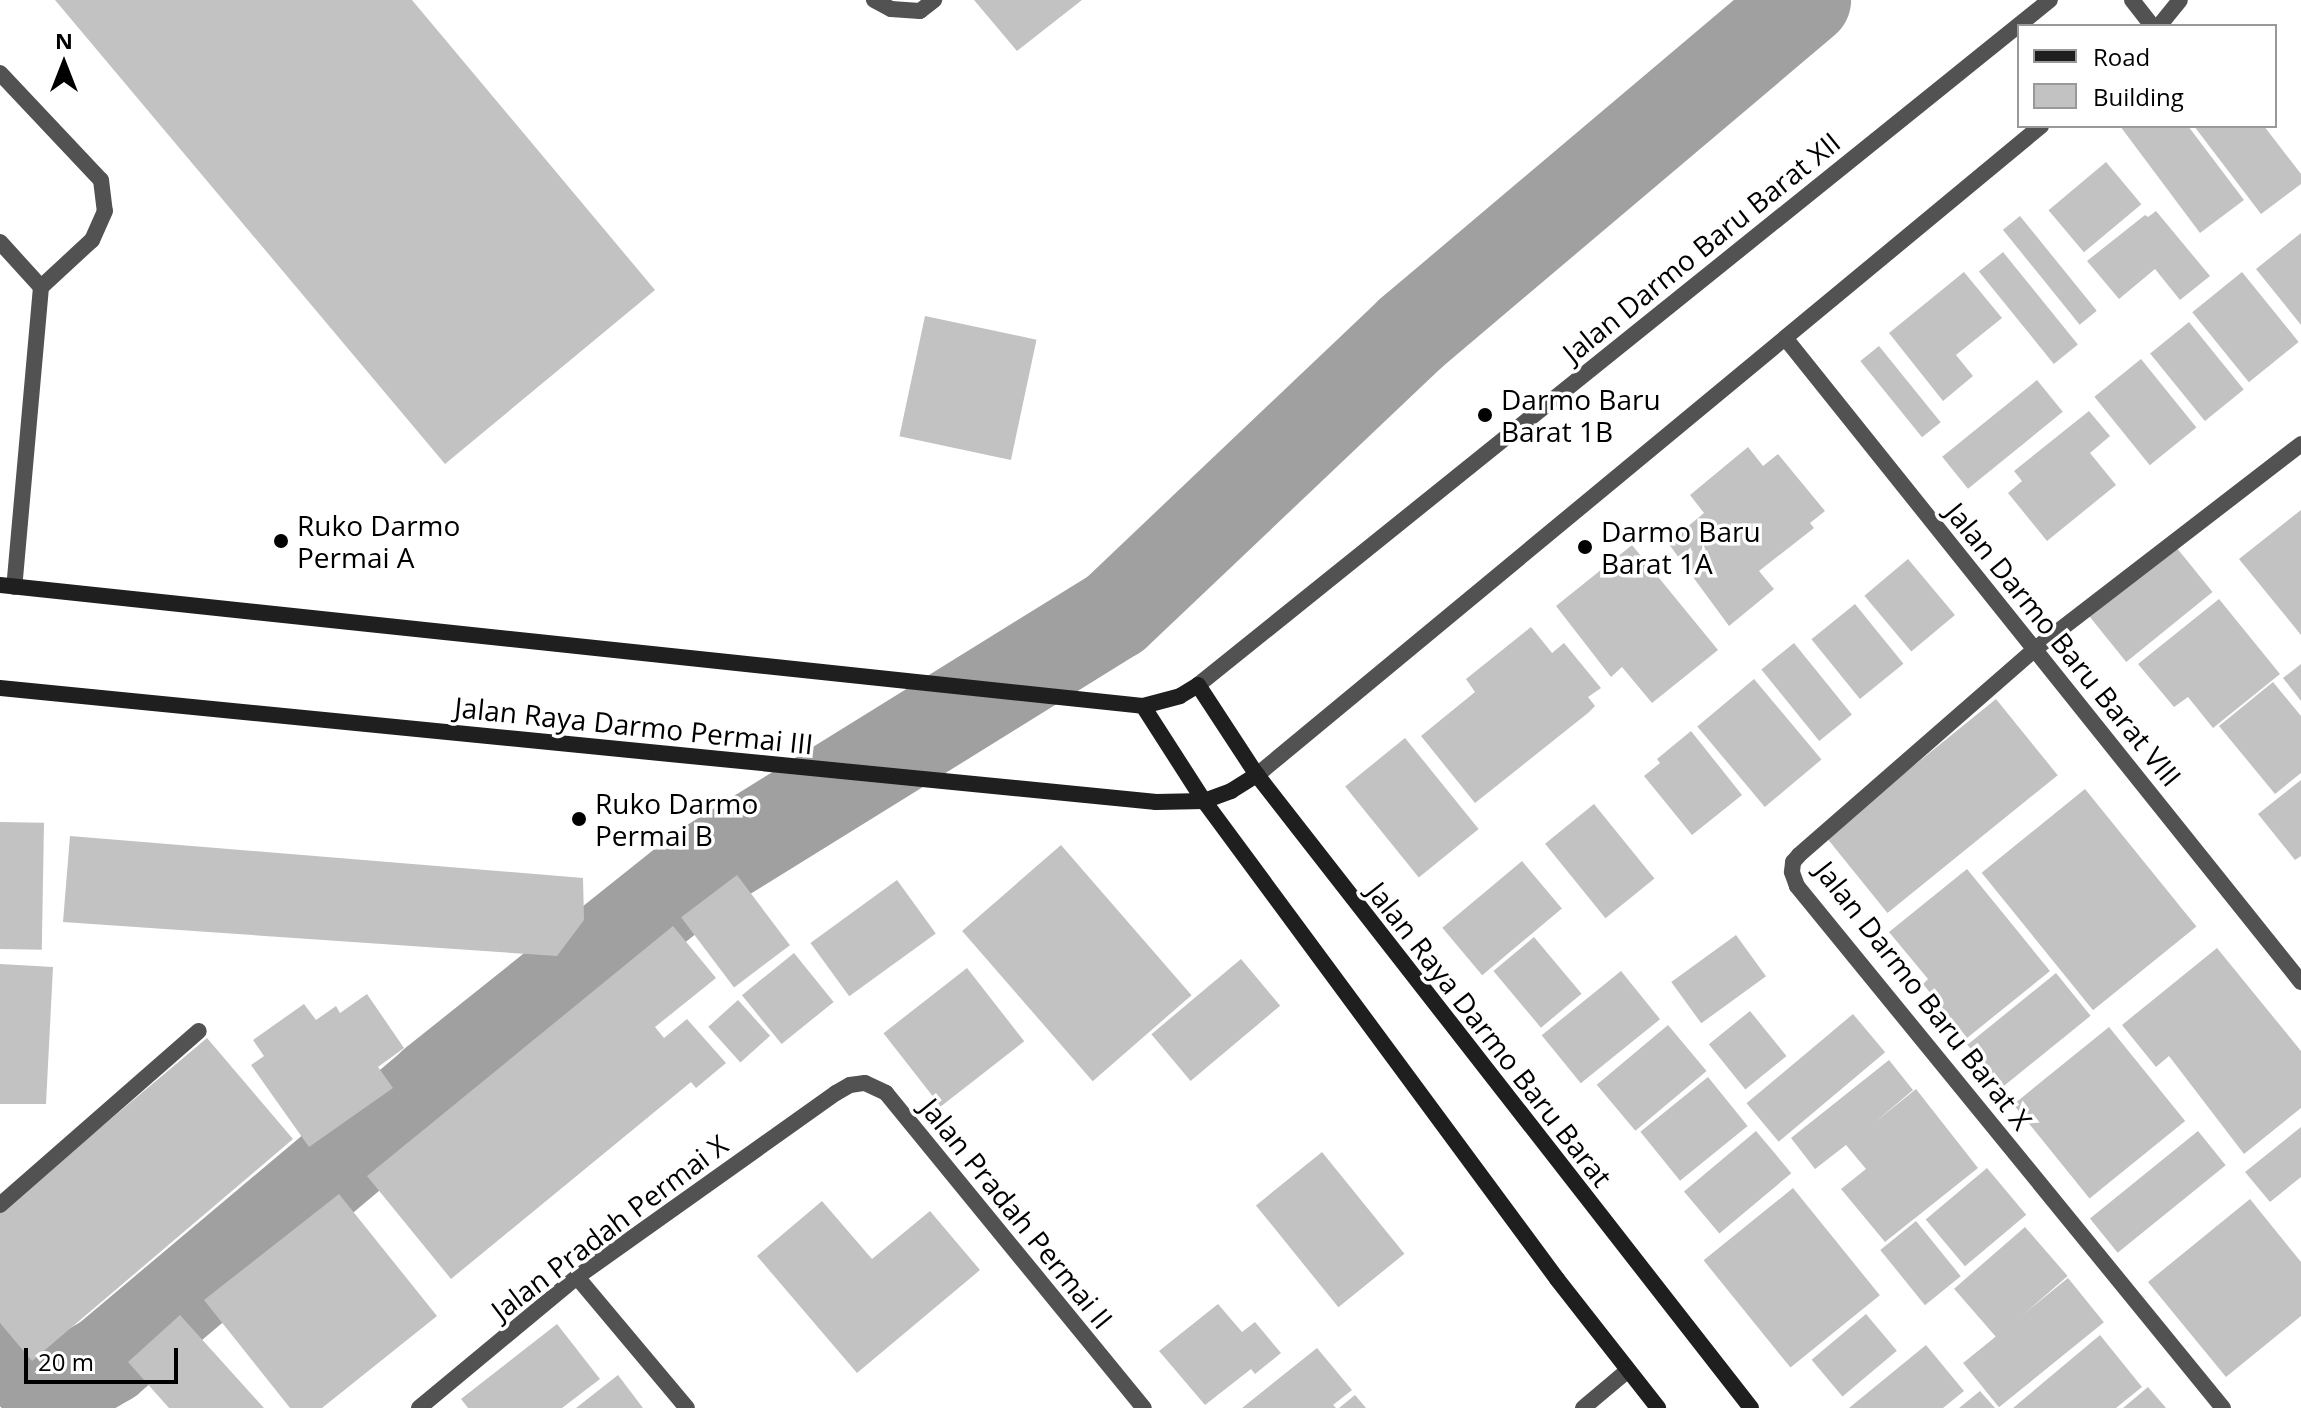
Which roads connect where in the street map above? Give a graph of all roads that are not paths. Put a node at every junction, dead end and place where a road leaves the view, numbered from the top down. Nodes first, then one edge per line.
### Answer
1 (874, 0) edge
2 (934, 0) edge
3 (2050, 0) edge
4 (2132, 0) edge
5 (2180, 0) edge
6 (2020, 24) edge
7 (2150, 24) edge
8 (2161, 24) edge
9 (2017, 27) edge
10 (0, 73) edge
11 (2039, 128) edge
12 (0, 242) edge
13 (41, 287) junction
14 (1786, 339) junction
15 (2301, 444) edge
16 (7, 586) edge
17 (2035, 649) junction
18 (1198, 685) junction
19 (0, 688) edge
20 (1143, 706) junction
21 (1257, 775) junction
22 (1204, 801) junction
23 (2301, 982) edge
24 (199, 1031) dead end
25 (836, 1093) joint
26 (0, 1205) edge
27 (577, 1277) junction
28 (1627, 1371) junction
29 (419, 1408) edge
30 (687, 1408) edge
31 (1144, 1408) edge
32 (1583, 1408) edge
33 (1658, 1408) edge
34 (1751, 1408) edge
35 (2223, 1408) edge

1 - 2 street
3 - 6 street, Jalan Darmo Baru Barat XII
4 - 7 street
5 - 8 street
9 - 18 street, Jalan Darmo Baru Barat XII
10 - 13 street
11 - 14 street
12 - 13 street
13 - 16 street
14 - 17 street, Jalan Darmo Baru Barat VIII
14 - 21 street
15 - 17 street
16 - 20 main road
17 - 23 street, Jalan Darmo Baru Barat VIII
17 - 35 street, Jalan Darmo Baru Barat X
18 - 20 main road
18 - 21 main road, Jalan Raya Darmo Baru Barat
19 - 22 main road, Jalan Raya Darmo Permai III
20 - 22 main road
21 - 22 main road, Jalan Raya Darmo Permai III
21 - 34 main road, Jalan Raya Darmo Baru Barat
22 - 28 main road
24 - 26 street
25 - 27 street, Jalan Pradah Permai X
25 - 31 street, Jalan Pradah Permai II
27 - 29 street, Jalan Pradah Permai X
27 - 30 street
28 - 32 street
28 - 33 main road

